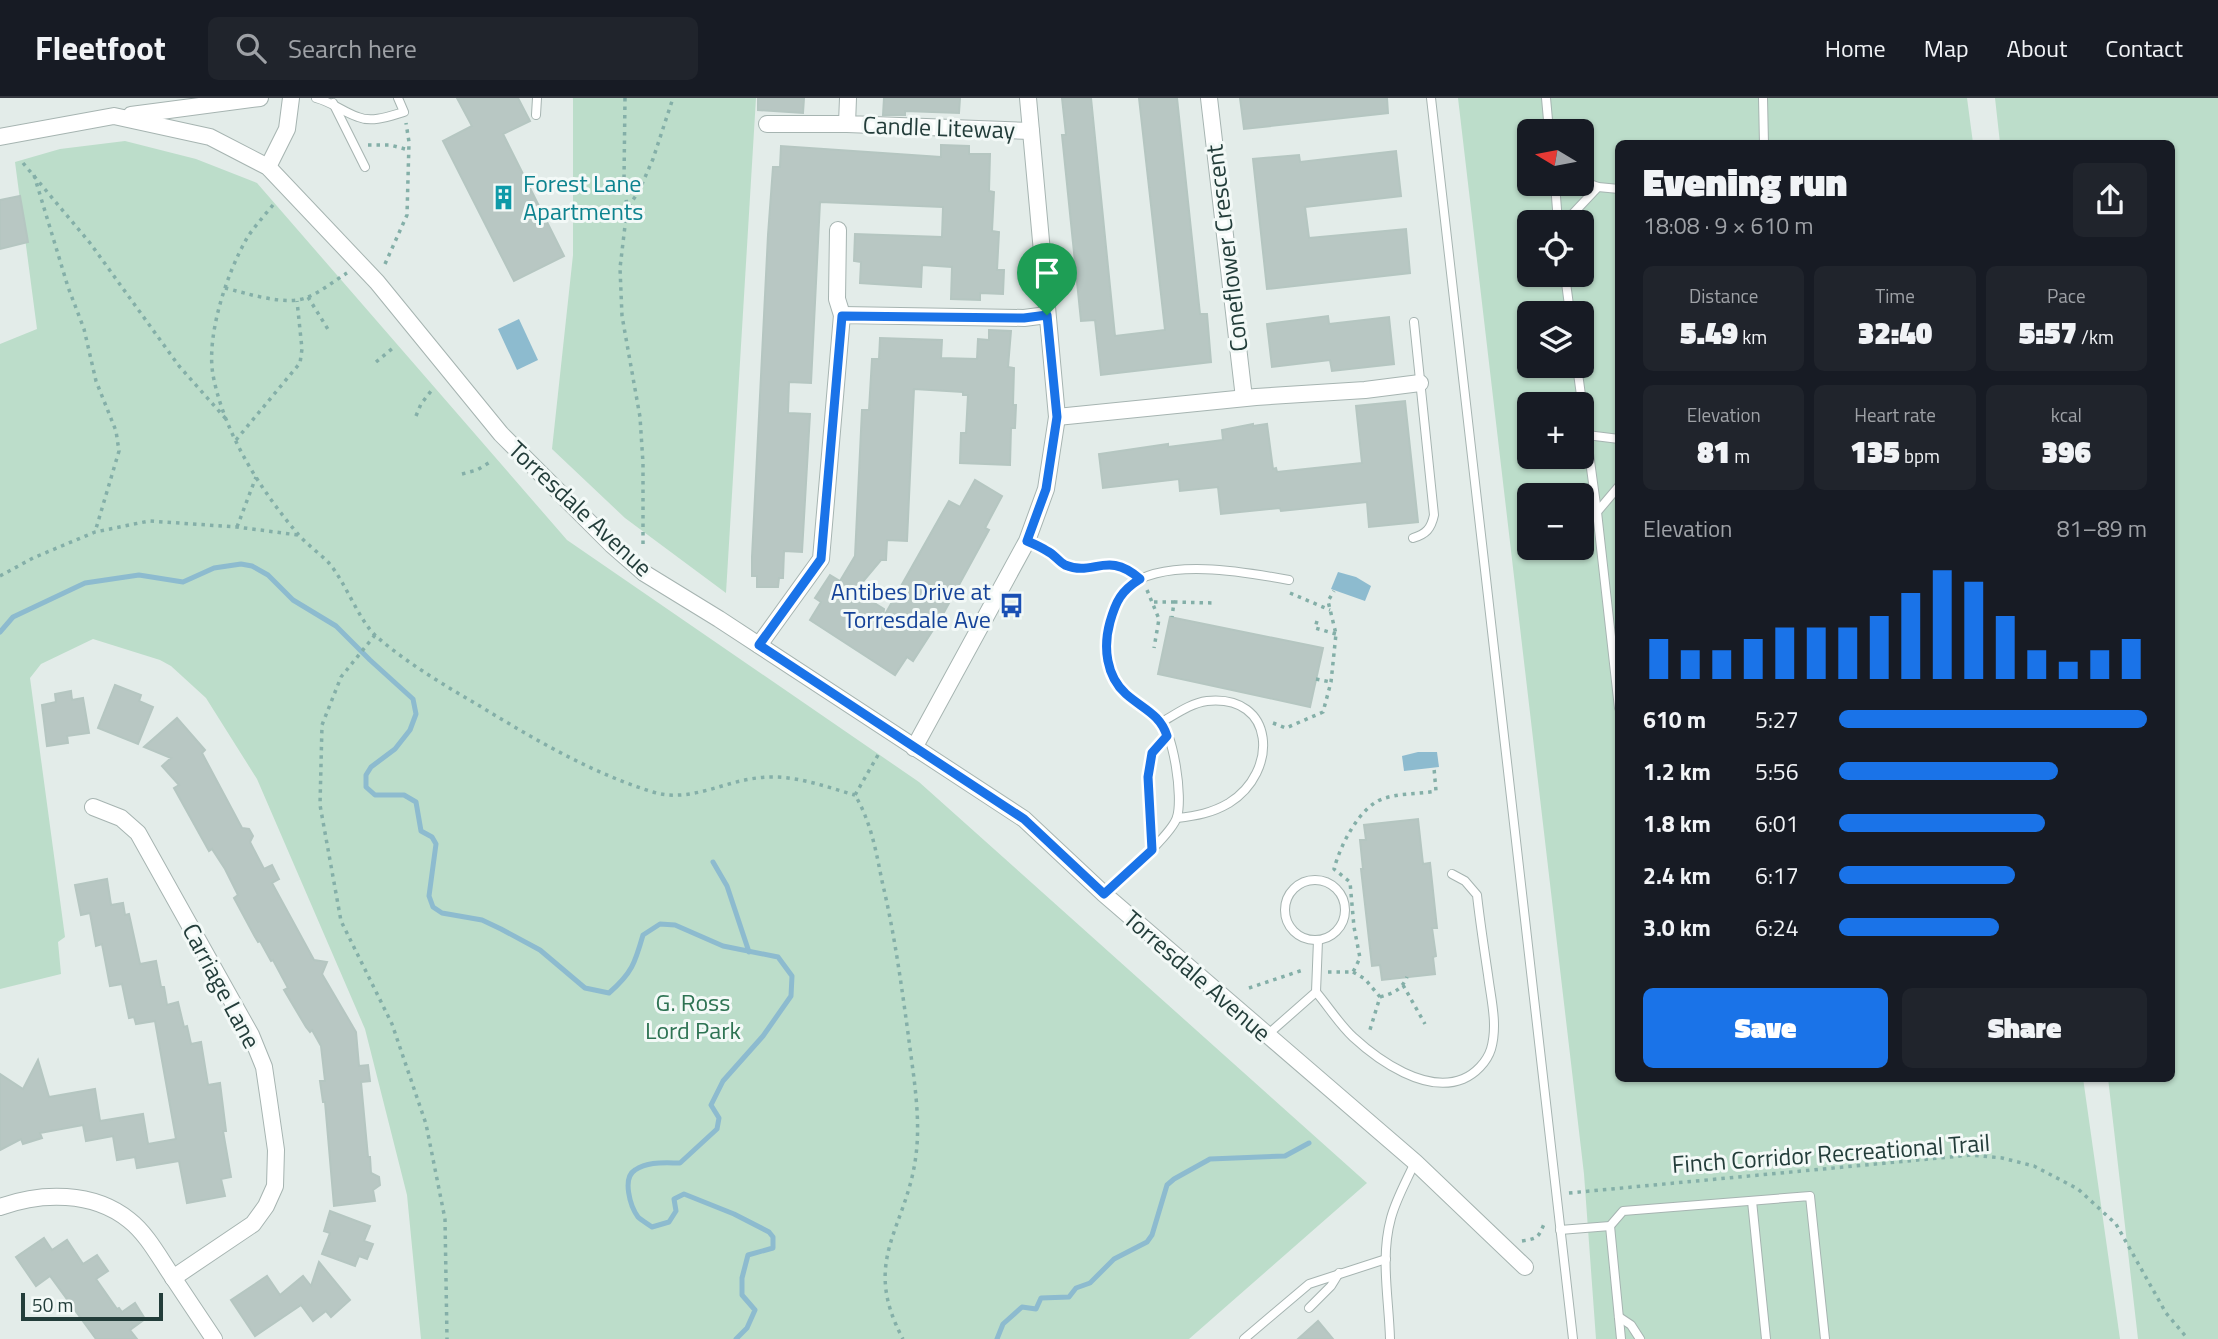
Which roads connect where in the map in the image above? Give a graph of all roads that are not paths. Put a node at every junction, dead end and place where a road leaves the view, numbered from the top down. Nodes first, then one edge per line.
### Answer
1 (260, 98) edge
2 (291, 98) edge
3 (316, 98) edge
4 (398, 98) edge
5 (537, 98) edge
6 (848, 98) edge
7 (1028, 98) edge
8 (1209, 98) edge
9 (1431, 98) edge
10 (1546, 98) edge
11 (1763, 98) edge
12 (333, 103) junction
13 (536, 115) dead end
14 (114, 116) junction
15 (1548, 119) edge
16 (767, 124) dead end
17 (847, 124) junction
18 (1031, 131) junction
19 (0, 137) edge
20 (1764, 140) edge
21 (268, 167) junction
22 (365, 167) dead end
23 (1594, 186) edge
24 (1598, 187) junction
25 (1615, 189) edge
26 (1576, 210) edge
27 (838, 230) dead end
28 (1047, 315) junction
29 (842, 316) junction
30 (1415, 322) dead end
31 (1420, 383) junction
32 (1244, 398) junction
33 (1057, 417) junction
34 (1594, 436) edge
35 (1615, 438) edge
36 (1591, 469) edge
37 (1615, 491) edge
38 (1597, 512) junction
39 (1413, 538) dead end
40 (1289, 580) dead end
41 (759, 645) junction
42 (1615, 672) edge
43 (1162, 722) junction
44 (914, 748) junction
45 (93, 807) dead end
46 (1177, 818) junction
47 (1452, 874) dead end
48 (1104, 894) junction
49 (1318, 940) junction
50 (1316, 992) junction
51 (1266, 1036) junction
52 (1415, 1162) junction
53 (1752, 1201) junction
54 (0, 1207) edge
55 (1610, 1226) junction
56 (1560, 1230) junction
57 (1386, 1259) junction
58 (1525, 1266) dead end
59 (1339, 1273) junction
60 (173, 1278) junction
61 (1308, 1308) dead end
62 (1619, 1317) junction
63 (1391, 1338) edge
64 (214, 1339) edge
65 (1244, 1339) edge
66 (1573, 1339) edge
67 (1621, 1339) edge
68 (1640, 1339) edge
69 (1766, 1339) edge
70 (1825, 1339) edge

1 - 14 street, Torresdale Avenue
2 - 21 street
3 - 12 lane
4 - 12 lane
5 - 13 lane
6 - 17 street, Candle Liteway
7 - 18 street
8 - 32 street, Coneflower Crescent
9 - 56 lane
10 - 15 lane
11 - 20 lane
12 - 22 lane
14 - 19 street, Torresdale Avenue
14 - 21 street, Torresdale Avenue
16 - 17 street, Candle Liteway
17 - 18 street, Candle Liteway
18 - 28 street
21 - 41 street, Torresdale Avenue
23 - 24 lane
24 - 25 lane
24 - 26 lane
27 - 29 street
28 - 29 street
28 - 33 street
29 - 41 street
30 - 31 lane
31 - 32 street
31 - 39 lane
32 - 33 street
33 - 44 street
34 - 35 lane
36 - 38 lane
37 - 38 lane
38 - 42 lane
40 - 43 lane
41 - 44 street, Torresdale Avenue
43 - 46 lane
43 - 46 lane
44 - 48 street, Torresdale Avenue
45 - 60 street, Carriage Lane
46 - 48 lane
47 - 50 lane
48 - 51 street, Torresdale Avenue
49 - 49 lane
49 - 50 lane
50 - 51 lane
51 - 52 street, Torresdale Avenue
52 - 57 lane
52 - 58 street, Torresdale Avenue
53 - 55 lane
53 - 69 lane
53 - 70 lane
54 - 60 street
55 - 56 lane
55 - 62 lane
56 - 66 lane
57 - 59 lane
57 - 63 lane
59 - 61 lane
59 - 65 lane
60 - 64 street
62 - 67 lane
62 - 68 lane

